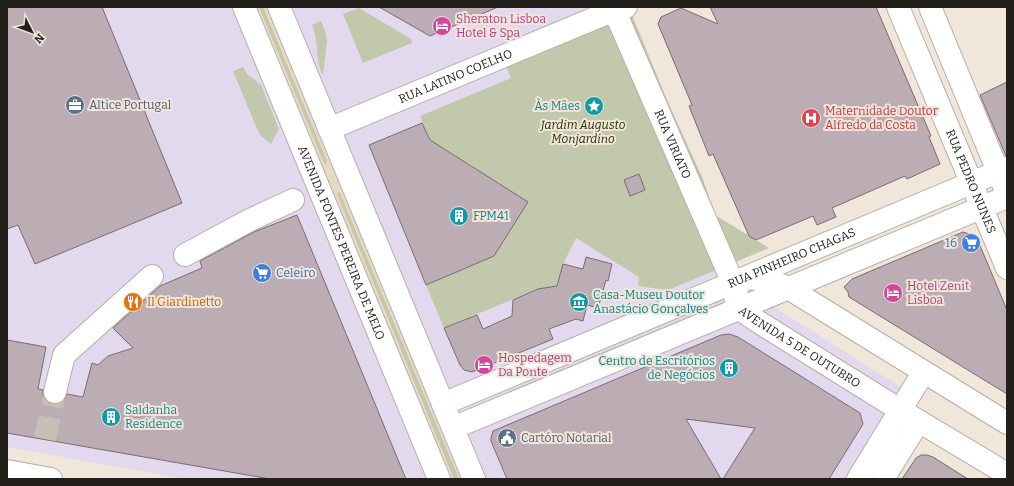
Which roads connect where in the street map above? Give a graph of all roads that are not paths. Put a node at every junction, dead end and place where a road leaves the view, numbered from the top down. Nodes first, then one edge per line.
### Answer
1 (244, 7) edge
2 (279, 7) edge
3 (898, 7) edge
4 (930, 7) edge
5 (616, 8) edge
6 (582, 15) edge
7 (329, 129) junction
8 (1003, 170) edge
9 (972, 183) junction
10 (1007, 192) edge
11 (1007, 197) edge
12 (293, 200) dead end
13 (982, 208) junction
14 (185, 255) dead end
15 (1007, 268) edge
16 (152, 276) dead end
17 (737, 281) junction
18 (788, 288) junction
19 (739, 309) junction
20 (923, 372) junction
21 (55, 392) tunnel mouth
22 (443, 404) junction
23 (900, 410) junction
24 (919, 421) junction
25 (1007, 424) edge
26 (453, 428) junction
27 (16, 474) edge
28 (1007, 474) edge
29 (436, 476) edge
30 (51, 479) edge
31 (474, 479) edge
32 (858, 479) edge
33 (883, 479) edge

1 - 29 street, AVENIDA FONTES PEREIRA DE MELO
2 - 7 street
3 - 9 street, RUA PEDRO NUNES
4 - 8 street
5 - 6 street, RUA LATINO COELHO
5 - 17 street, RUA VIRIATO
6 - 7 street, RUA LATINO COELHO
7 - 22 street
8 - 9 street, RUA PINHEIRO CHAGAS
8 - 10 street
9 - 13 street, RUA PEDRO NUNES
9 - 17 street, RUA PINHEIRO CHAGAS
11 - 13 street
12 - 14 street
13 - 15 street, RUA PEDRO NUNES
13 - 18 street
16 - 21 street
17 - 18 street
17 - 19 street, AVENIDA 5 DE OUTUBRO
17 - 22 street, RUA PINHEIRO CHAGAS
18 - 19 street
18 - 20 street
19 - 23 street, AVENIDA 5 DE OUTUBRO
19 - 26 street
20 - 23 street
20 - 25 street
22 - 26 street
23 - 24 street, AVENIDA 5 DE OUTUBRO
23 - 32 street
24 - 28 street, AVENIDA 5 DE OUTUBRO
24 - 33 street
26 - 31 street
27 - 30 street

